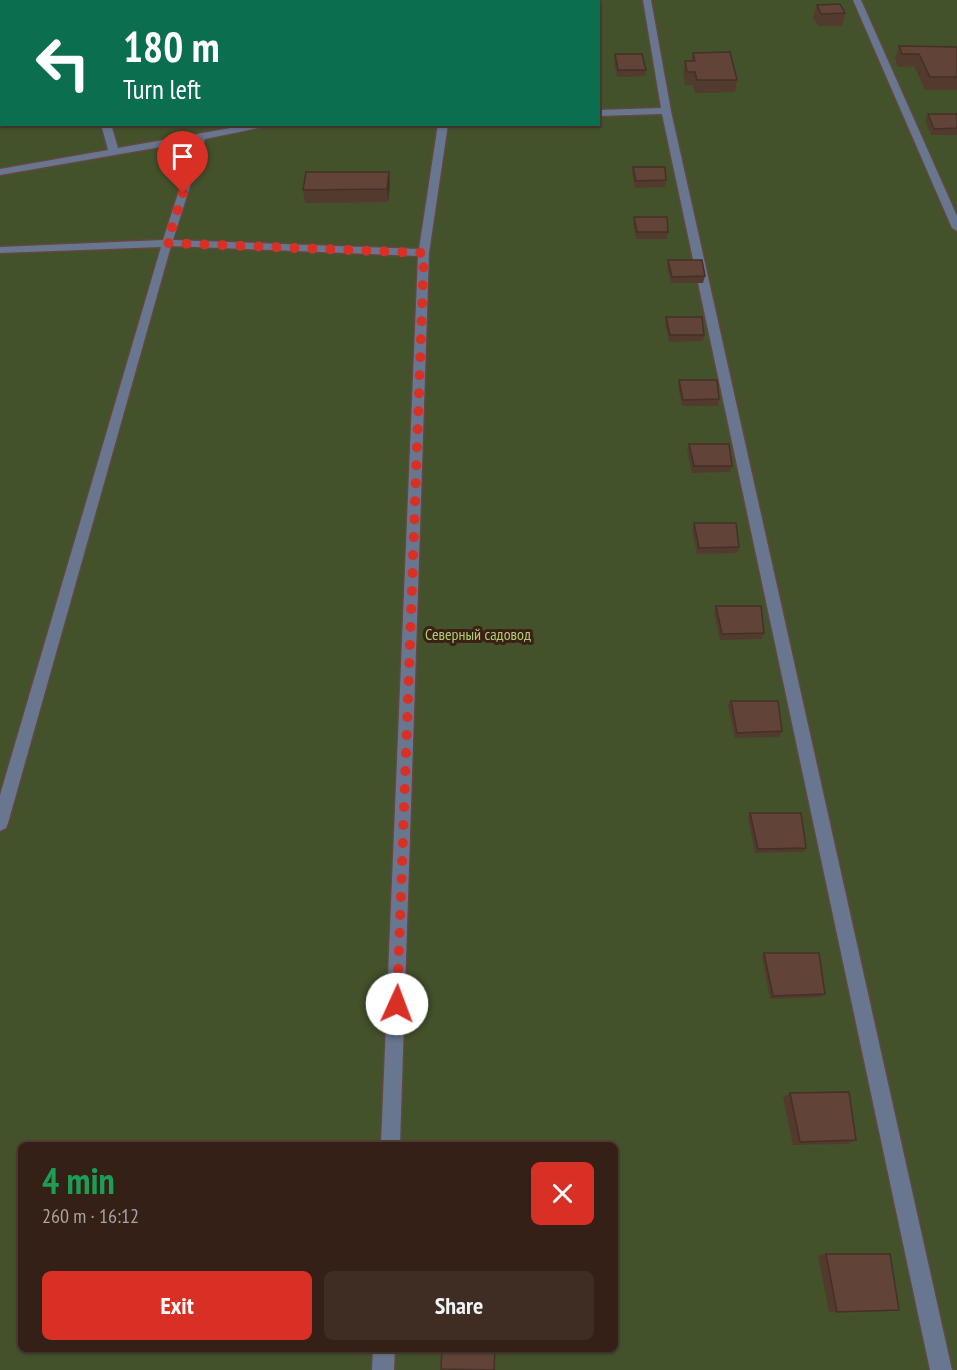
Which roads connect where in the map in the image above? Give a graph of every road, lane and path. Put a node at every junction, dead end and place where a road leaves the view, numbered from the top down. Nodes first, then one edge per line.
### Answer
1 (647, 0) edge
2 (857, 0) edge
3 (666, 111) junction
4 (600, 113) edge
5 (107, 126) edge
6 (261, 126) edge
7 (443, 126) edge
8 (201, 137) junction
9 (114, 152) junction
10 (0, 172) edge
11 (957, 228) edge
12 (167, 243) junction
13 (0, 250) edge
14 (424, 253) junction
15 (0, 823) edge
16 (392, 1142) edge
17 (384, 1352) edge
18 (383, 1370) edge
19 (940, 1370) edge

1 - 3 street
2 - 11 street
3 - 4 street
3 - 19 street
5 - 9 street
6 - 8 street
7 - 14 street
8 - 9 street
8 - 12 street
9 - 10 street
12 - 13 street
12 - 14 street
12 - 15 street
14 - 16 street
17 - 18 street

